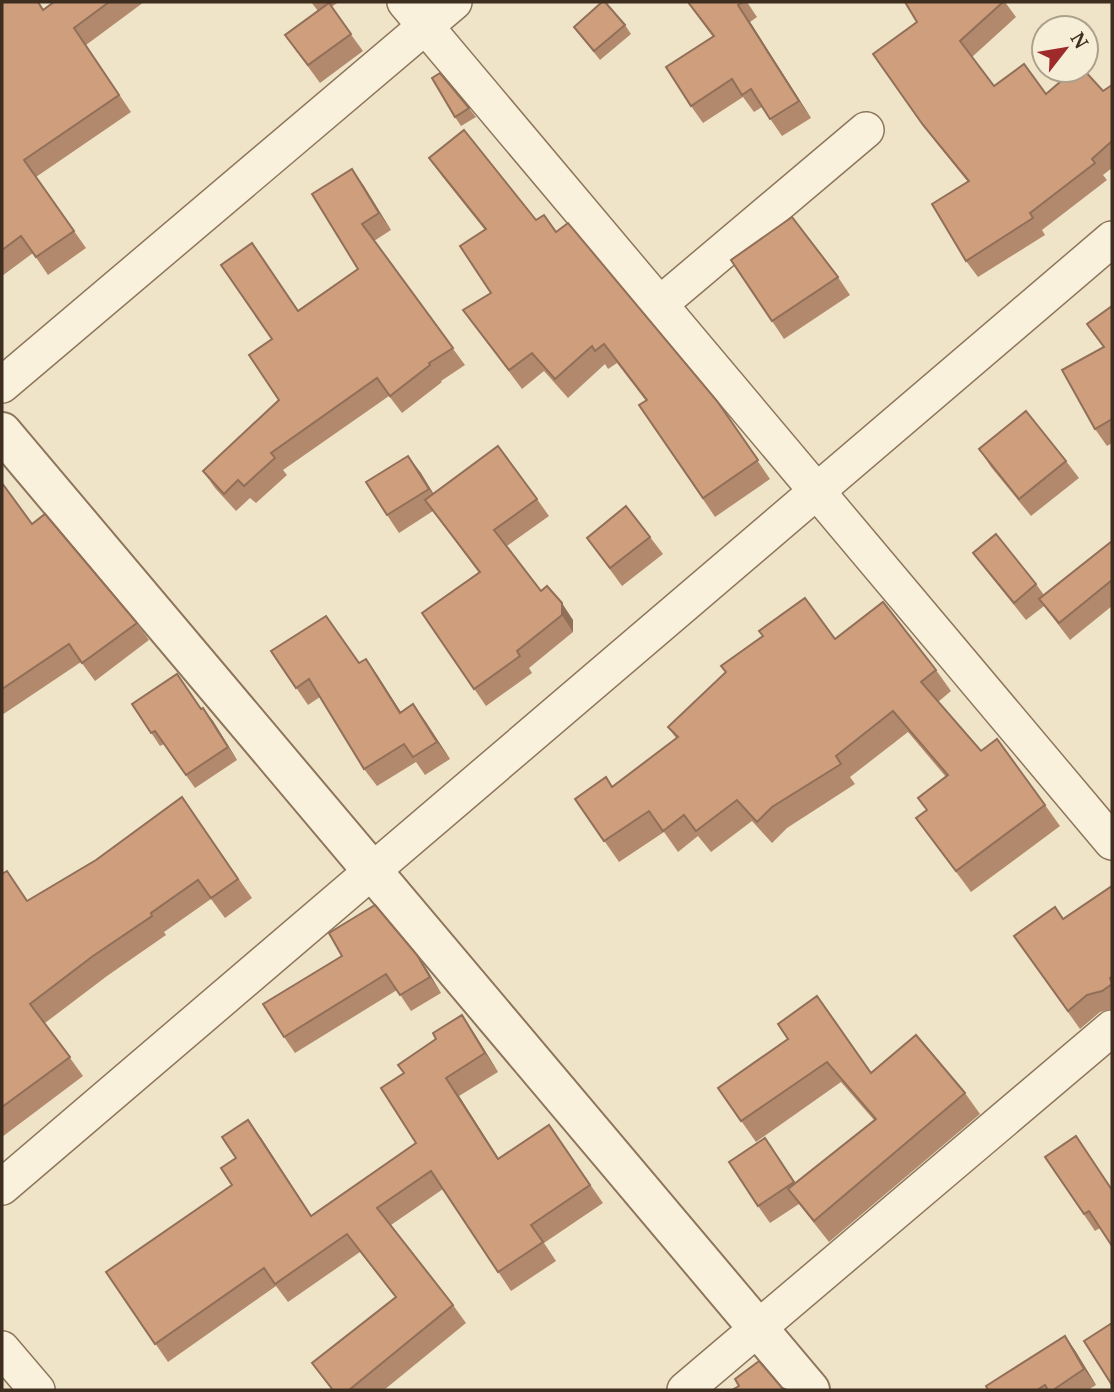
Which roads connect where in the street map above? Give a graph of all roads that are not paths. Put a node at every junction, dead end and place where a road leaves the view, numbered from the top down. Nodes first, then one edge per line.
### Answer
1 (454, 2) edge
2 (416, 14) edge
3 (866, 130) dead end
4 (1112, 239) edge
5 (660, 304) junction
6 (2, 385) edge
7 (2, 432) edge
8 (818, 490) junction
9 (1112, 842) edge
10 (372, 871) junction
11 (1112, 1028) edge
12 (2, 1187) edge
13 (758, 1329) junction
14 (2, 1349) edge
15 (37, 1390) edge
16 (685, 1390) edge
17 (810, 1390) edge

1 - 2 street
2 - 5 street
2 - 6 street
3 - 5 street
4 - 8 street
5 - 8 street
7 - 10 street
8 - 9 street
8 - 10 street
10 - 12 street
10 - 13 street
11 - 13 street
13 - 16 street
13 - 17 street
14 - 15 street

